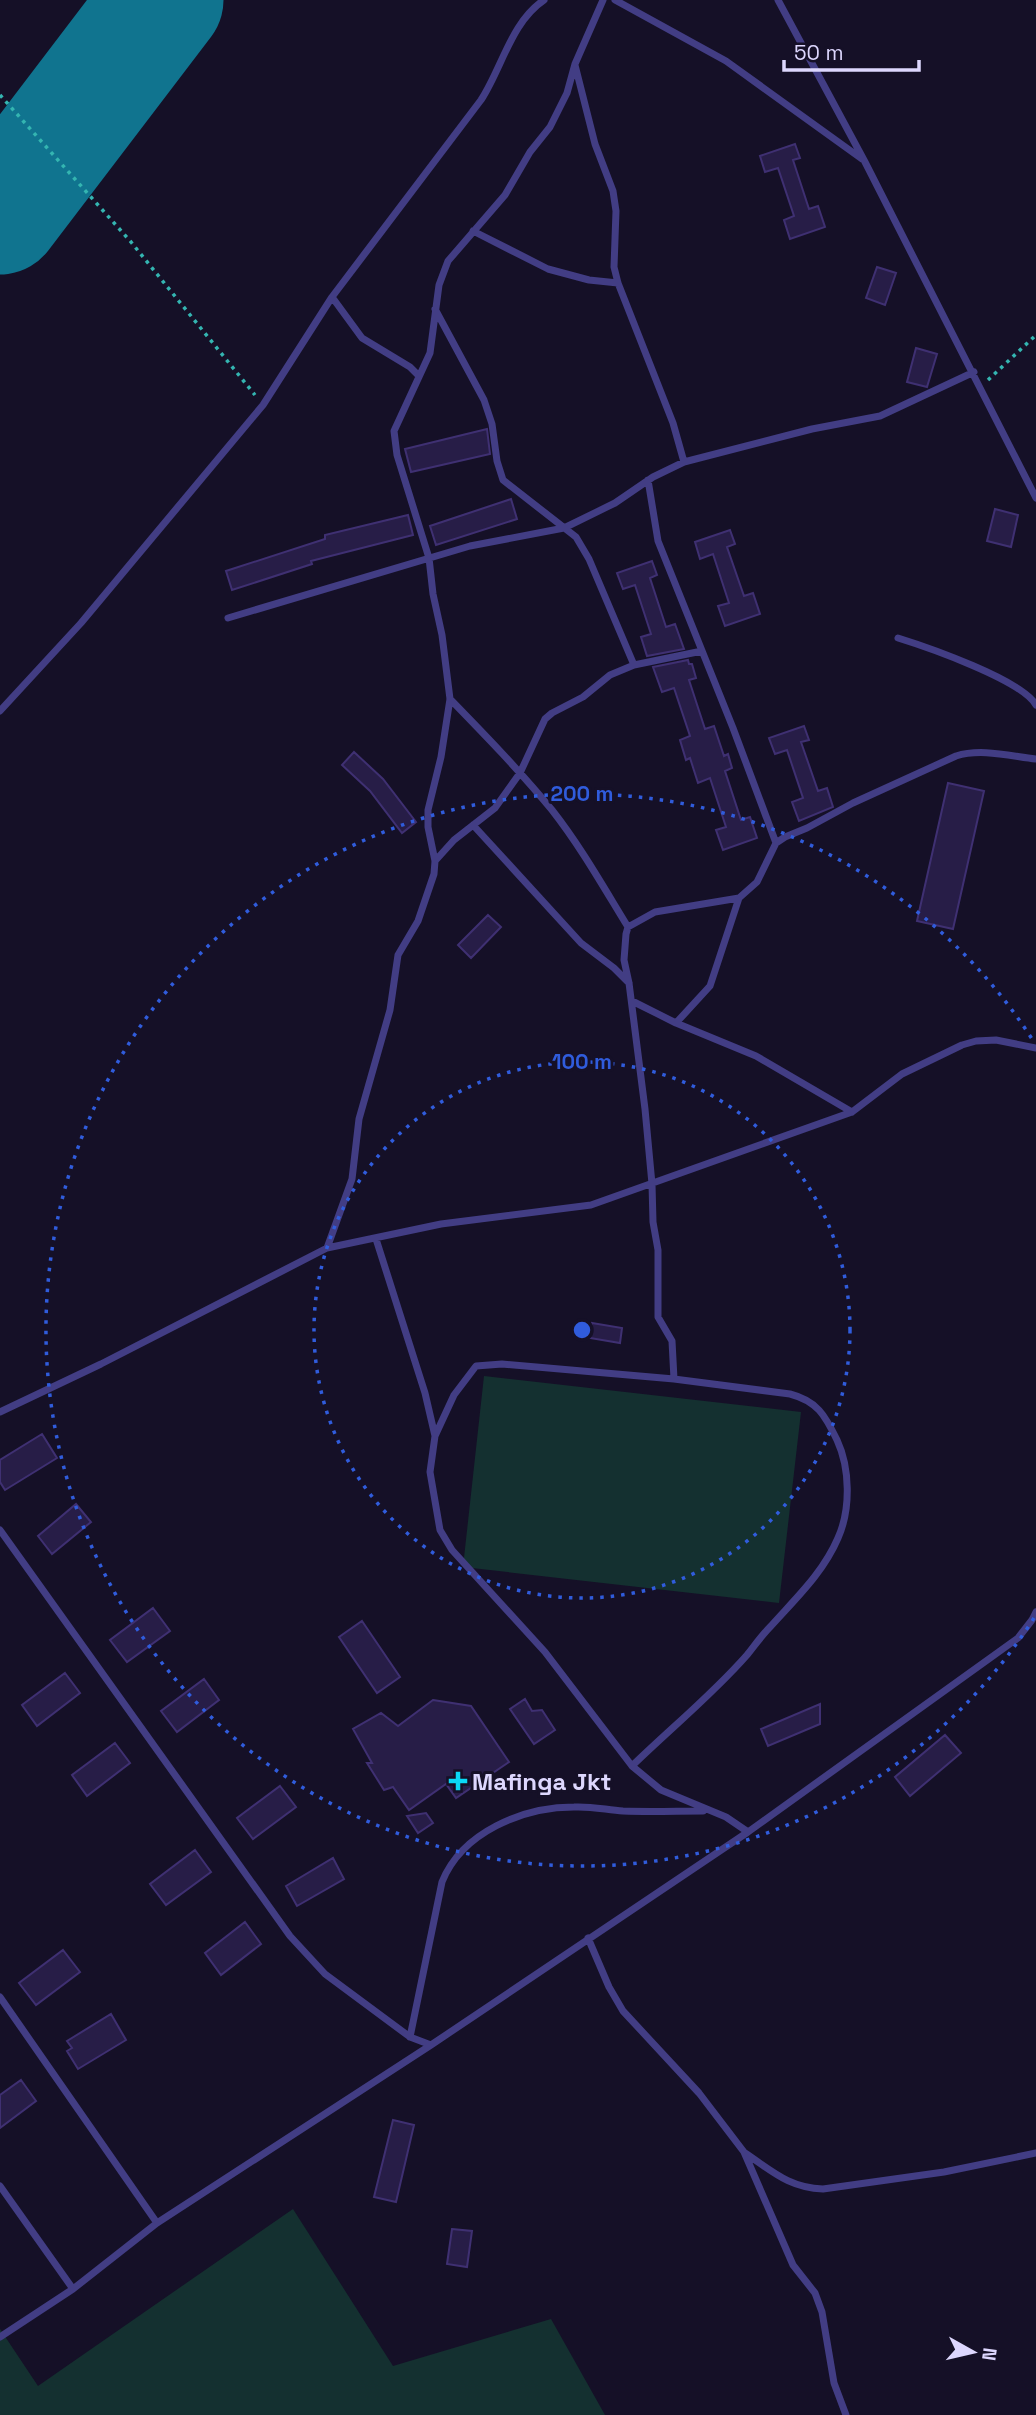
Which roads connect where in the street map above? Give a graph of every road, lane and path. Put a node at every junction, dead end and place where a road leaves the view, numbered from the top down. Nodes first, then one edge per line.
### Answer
1 (544, 0) edge
2 (603, 0) edge
3 (615, 0) edge
4 (778, 0) edge
5 (575, 64) junction
6 (0, 95) edge
7 (865, 162) junction
8 (473, 231) junction
9 (618, 283) junction
10 (332, 297) junction
11 (435, 308) junction
12 (1036, 335) edge
13 (974, 372) junction
14 (419, 376) junction
15 (981, 386) junction
16 (263, 405) junction
17 (684, 462) junction
18 (648, 480) junction
19 (1036, 498) edge
20 (564, 528) junction
21 (429, 558) junction
22 (228, 618) dead end
23 (898, 638) dead end
24 (702, 651) junction
25 (634, 665) junction
26 (450, 699) junction
27 (1036, 705) edge
28 (0, 711) edge
29 (1036, 759) edge
30 (520, 773) junction
31 (473, 825) junction
32 (776, 844) junction
33 (435, 861) junction
34 (739, 898) junction
35 (628, 927) junction
36 (629, 983) junction
37 (632, 1001) junction
38 (676, 1023) junction
39 (1036, 1048) edge
40 (852, 1112) junction
41 (652, 1184) junction
42 (376, 1239) junction
43 (327, 1248) junction
44 (674, 1379) junction
45 (0, 1412) edge
46 (435, 1436) junction
47 (0, 1530) edge
48 (1036, 1612) edge
49 (632, 1766) junction
50 (708, 1811) junction
51 (748, 1832) junction
52 (588, 1938) junction
53 (0, 1997) edge
54 (410, 2037) junction
55 (431, 2045) junction
56 (744, 2152) junction
57 (1036, 2153) edge
58 (0, 2186) edge
59 (157, 2223) junction
60 (73, 2289) junction
61 (0, 2337) edge
62 (846, 2415) edge

1 - 10 lane
2 - 5 lane
3 - 7 lane
4 - 7 lane
5 - 8 lane
5 - 9 lane
6 - 16 path
7 - 13 lane
8 - 9 lane
8 - 11 lane
9 - 17 lane
10 - 14 lane
10 - 16 lane
11 - 14 lane
11 - 20 lane
12 - 15 path
13 - 15 lane
13 - 17 lane
14 - 21 lane
15 - 19 lane
16 - 28 lane
17 - 18 lane
18 - 20 lane
18 - 24 lane
20 - 21 lane
20 - 25 lane
21 - 22 lane
21 - 26 lane
23 - 27 lane
24 - 25 lane
24 - 32 lane
25 - 30 lane
26 - 30 lane
26 - 33 lane
29 - 32 lane
30 - 31 lane
30 - 35 lane
31 - 33 lane
31 - 36 lane
32 - 34 lane
33 - 43 lane
34 - 35 lane
34 - 38 lane
35 - 36 lane
36 - 37 lane
37 - 38 lane
37 - 41 lane
38 - 40 lane
39 - 40 lane
40 - 41 lane
41 - 42 lane
41 - 44 lane
42 - 43 lane
42 - 46 lane
43 - 45 lane
44 - 46 lane
44 - 49 lane
46 - 49 lane
47 - 54 lane
48 - 51 lane
49 - 50 lane
50 - 51 lane
50 - 54 lane
51 - 52 lane
52 - 55 lane
52 - 56 lane
53 - 59 lane
54 - 55 lane
55 - 59 lane
56 - 57 lane
56 - 62 lane
58 - 60 lane
59 - 60 lane
60 - 61 lane

